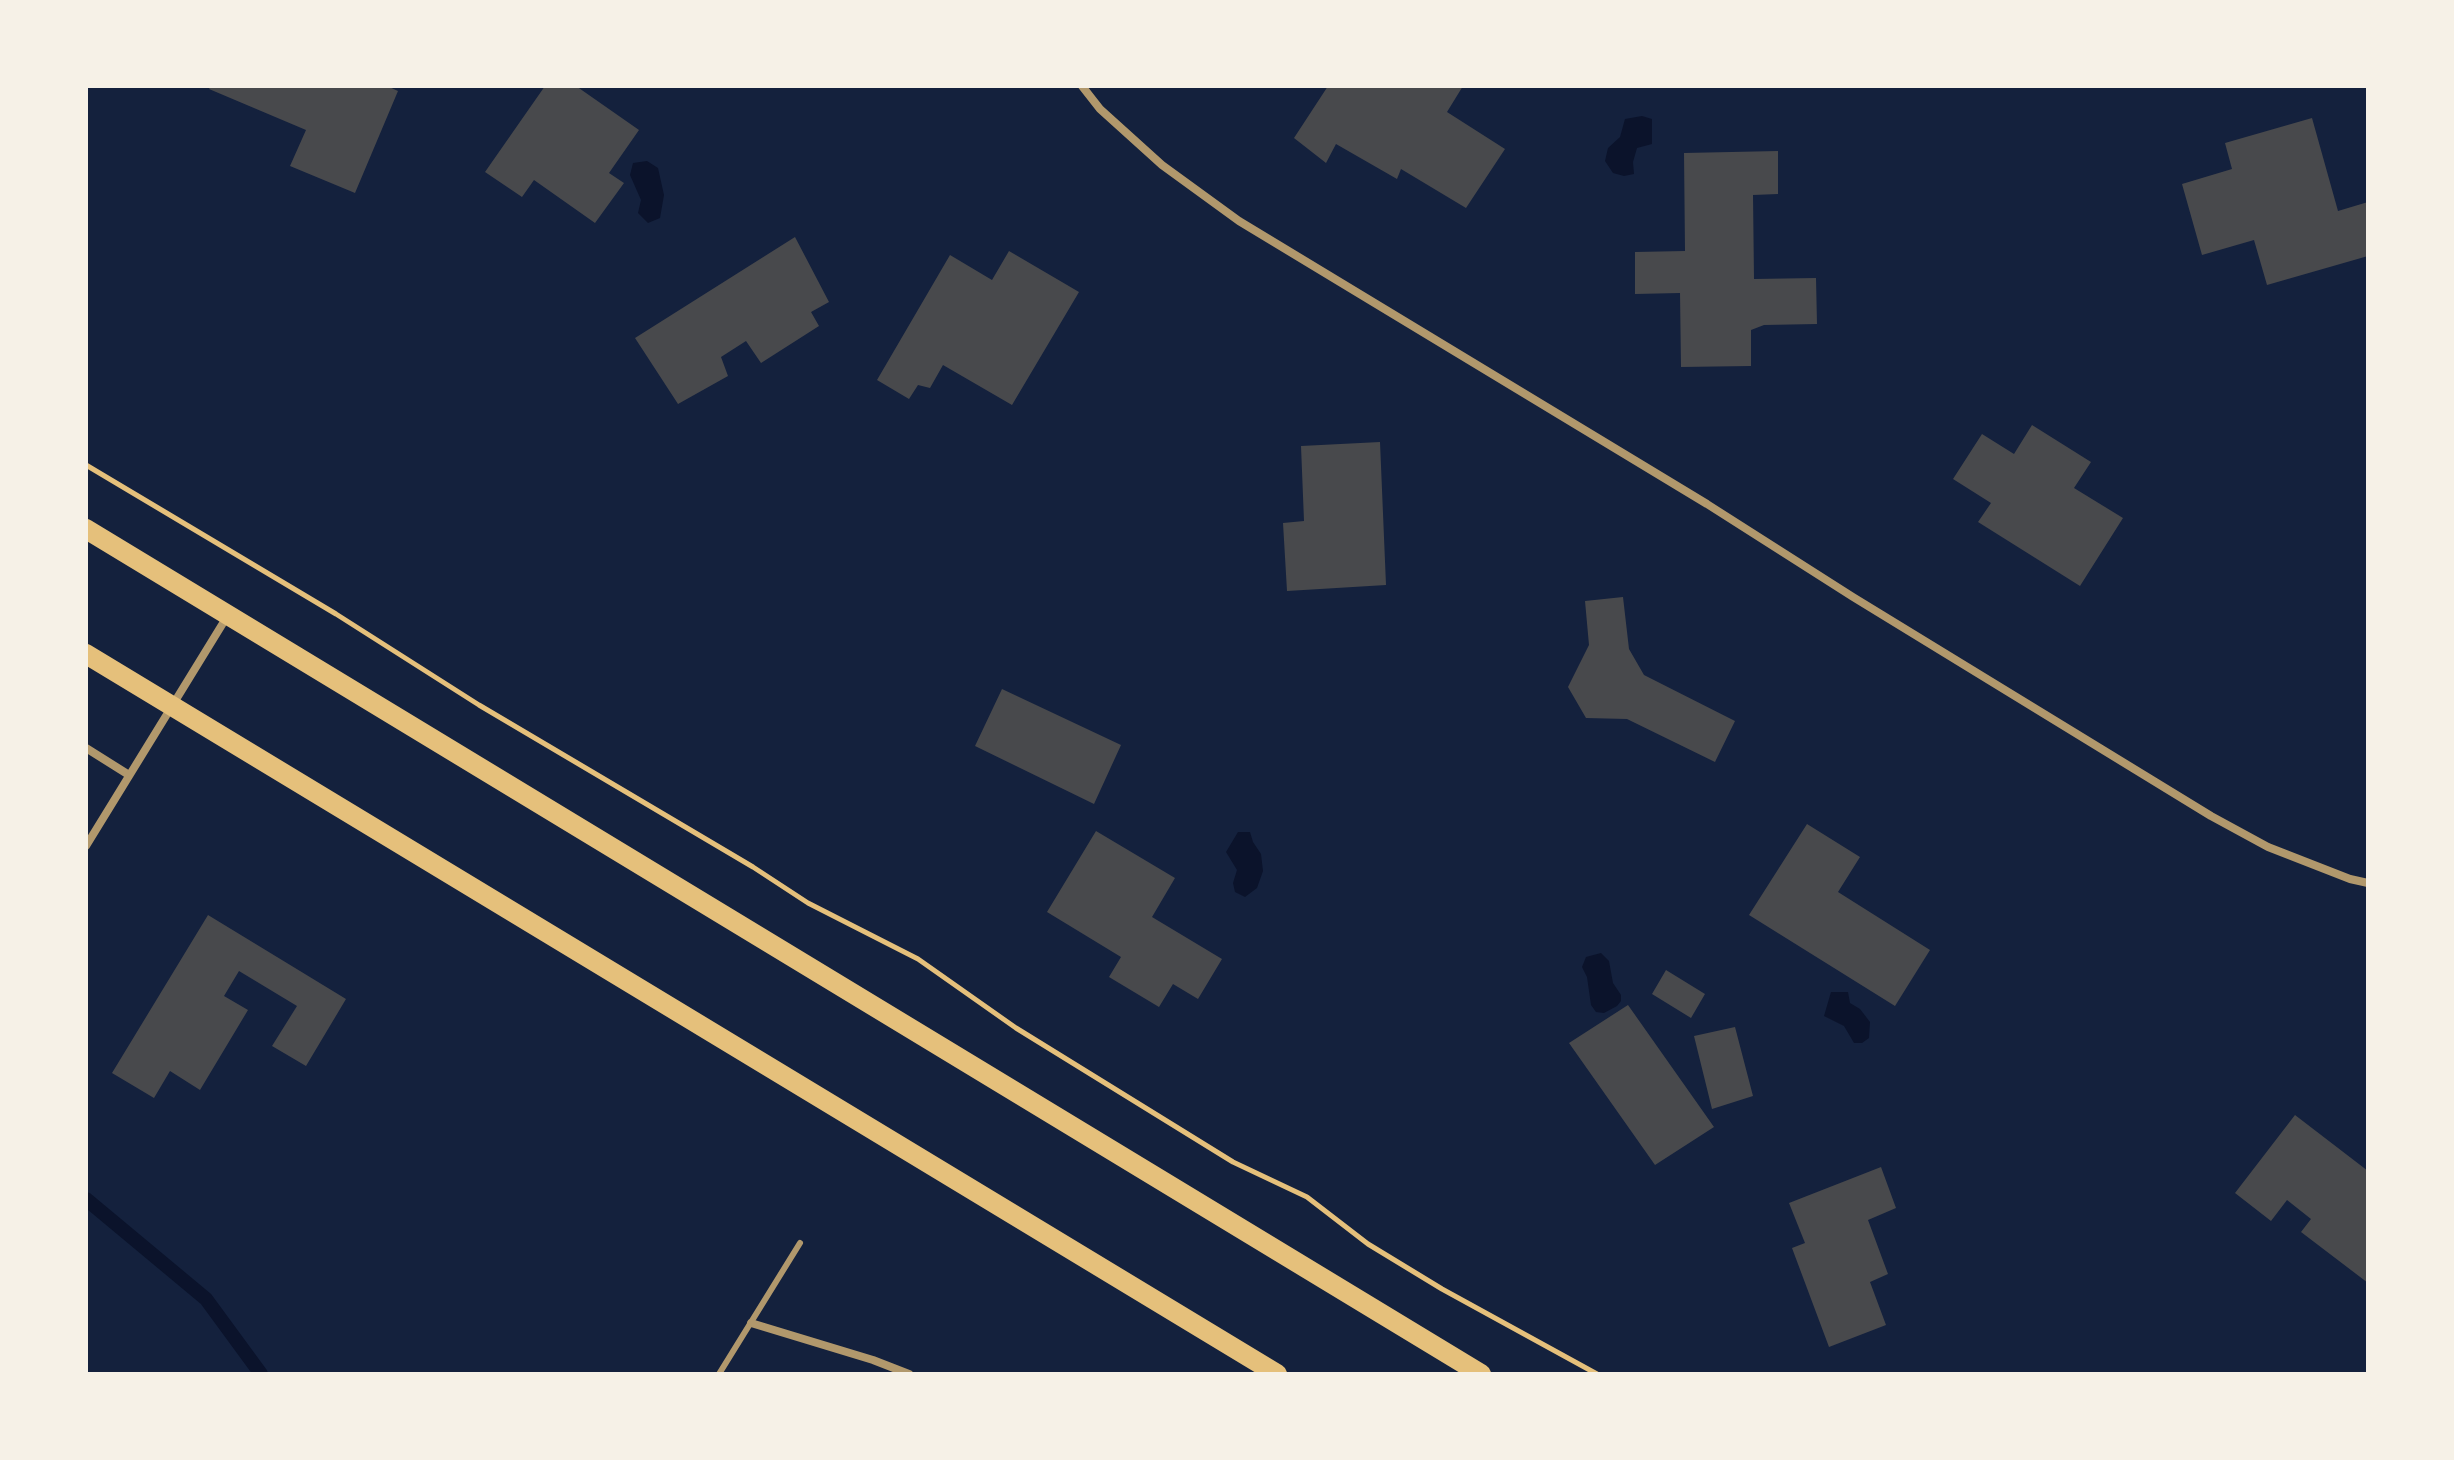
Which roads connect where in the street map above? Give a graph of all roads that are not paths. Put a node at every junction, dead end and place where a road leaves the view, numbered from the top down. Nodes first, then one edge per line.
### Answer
1 (1082, 86) edge
2 (86, 529) edge
3 (228, 615) junction
4 (86, 654) edge
5 (171, 706) junction
6 (86, 748) edge
7 (129, 775) junction
8 (86, 846) edge
9 (2368, 883) edge
10 (800, 1243) dead end
11 (751, 1323) junction
12 (719, 1374) edge
13 (909, 1374) edge
14 (1277, 1374) edge
15 (1481, 1374) edge

1 - 9 street
2 - 3 main road
3 - 5 street
3 - 15 main road
4 - 5 main road
5 - 7 street
5 - 14 main road
6 - 7 street
7 - 8 street
10 - 11 lane
11 - 12 lane
11 - 13 street

